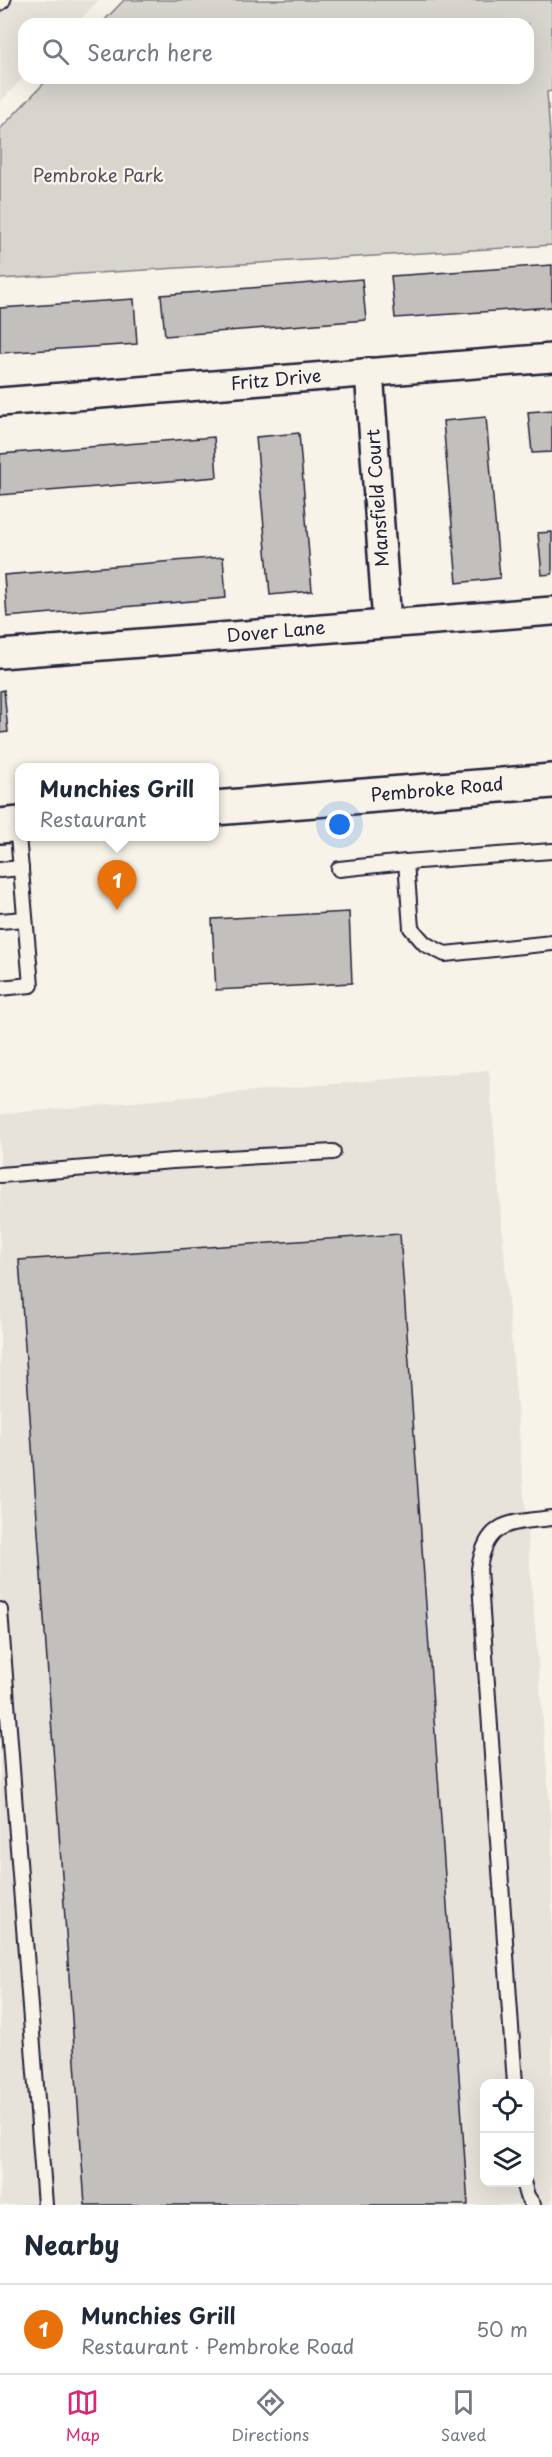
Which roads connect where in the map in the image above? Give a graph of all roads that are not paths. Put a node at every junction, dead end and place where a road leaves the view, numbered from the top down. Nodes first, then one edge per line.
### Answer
1 (552, 358) edge
2 (369, 372) junction
3 (0, 402) edge
4 (552, 610) edge
5 (387, 623) junction
6 (0, 654) edge
7 (552, 781) edge
8 (219, 808) edge
9 (15, 841) edge
10 (552, 851) edge
11 (405, 862) junction
12 (21, 868) junction
13 (339, 869) dead end
14 (0, 870) edge
15 (25, 919) junction
16 (0, 921) edge
17 (552, 944) edge
18 (0, 988) edge
19 (333, 1152) dead end
20 (0, 1175) edge
21 (552, 1518) edge
22 (0, 1610) edge
23 (515, 2079) edge
24 (524, 2187) edge
25 (45, 2205) edge
26 (533, 2205) edge

1 - 2 street, Fritz Drive
2 - 3 street, Fritz Drive
2 - 5 street, Mansfield Court
4 - 5 street, Dover Lane
5 - 6 street, Dover Lane
7 - 8 main road, Pembroke Road
9 - 12 lane
10 - 11 lane
11 - 13 lane
11 - 17 lane
12 - 14 lane
12 - 15 lane
15 - 16 lane
15 - 18 lane
19 - 20 lane
21 - 23 lane
22 - 25 lane
24 - 26 lane

